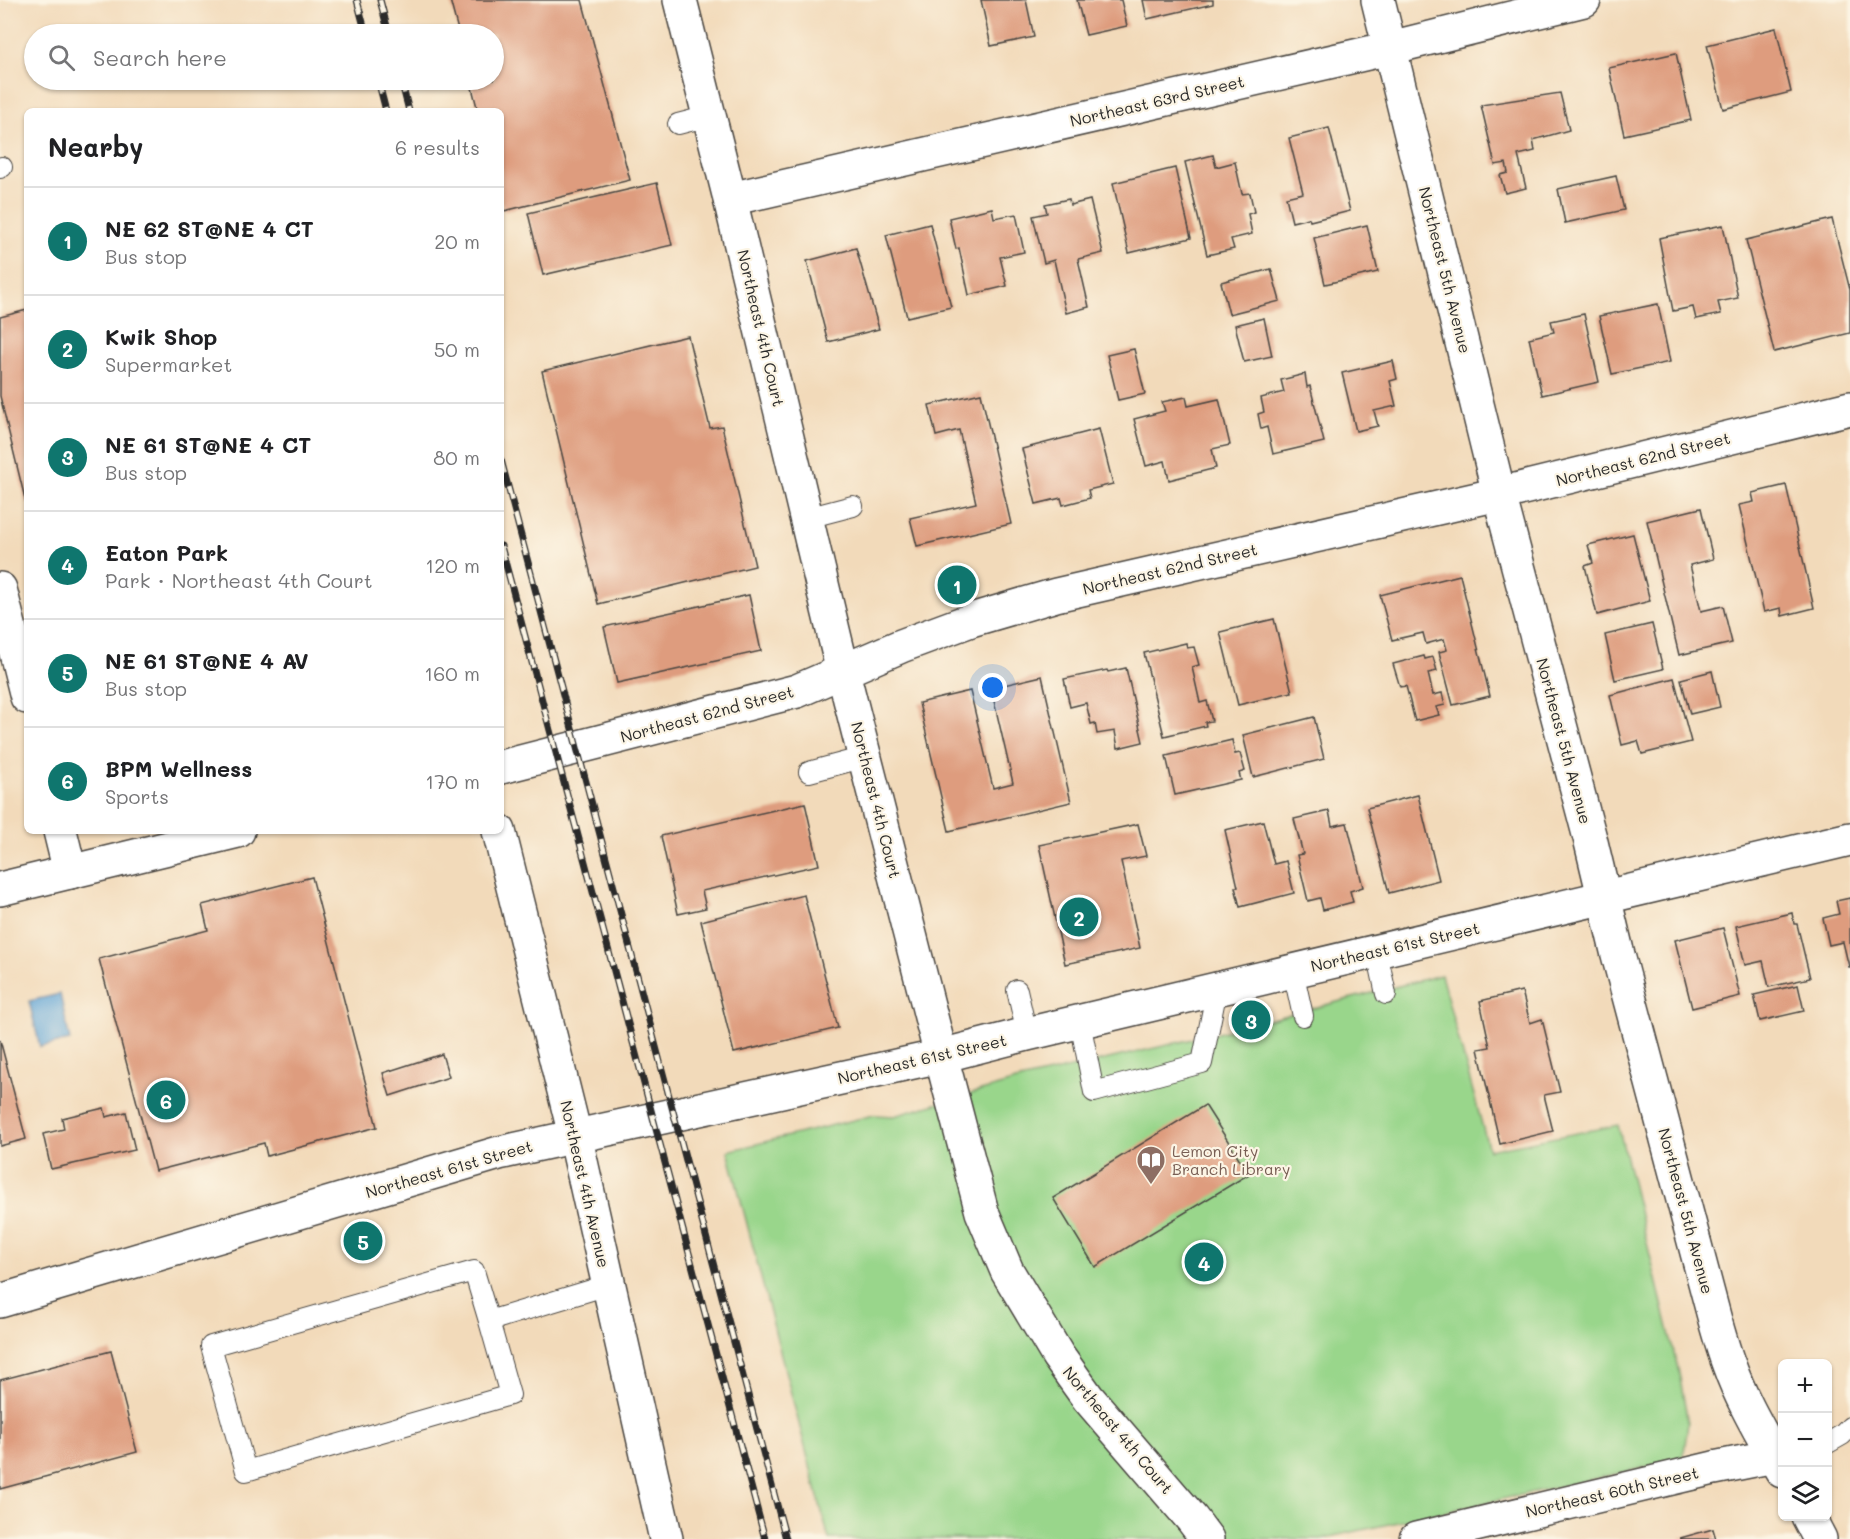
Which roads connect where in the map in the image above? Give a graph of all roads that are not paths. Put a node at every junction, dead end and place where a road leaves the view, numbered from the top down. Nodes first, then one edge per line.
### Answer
1 (680, 0) edge
2 (1378, 0) edge
3 (1584, 0) edge
4 (1390, 48) junction
5 (709, 117) junction
6 (678, 124) dead end
7 (730, 199) junction
8 (1850, 408) edge
9 (1499, 494) junction
10 (853, 506) dead end
11 (807, 518) junction
12 (0, 588) edge
13 (843, 672) junction
14 (24, 685) edge
15 (865, 757) junction
16 (504, 766) edge
17 (809, 772) dead end
18 (61, 834) edge
19 (226, 834) edge
20 (500, 834) edge
21 (1850, 839) edge
22 (70, 872) junction
23 (0, 889) edge
24 (1604, 897) junction
25 (1377, 952) junction
26 (1293, 971) junction
27 (1216, 989) junction
28 (1017, 990) dead end
29 (1386, 994) dead end
30 (1303, 1016) dead end
31 (1080, 1022) junction
32 (1027, 1034) junction
33 (940, 1056) junction
34 (575, 1135) junction
35 (609, 1285) junction
36 (0, 1301) edge
37 (489, 1321) junction
38 (1850, 1427) edge
39 (1832, 1440) edge
40 (1778, 1456) edge
41 (1778, 1460) edge
42 (1811, 1521) edge
43 (666, 1539) edge
44 (1207, 1539) edge
45 (1416, 1539) edge
46 (1820, 1539) edge

1 - 5 street, Northeast 4th Court
2 - 4 street, Northeast 5th Avenue
3 - 4 street, Northeast 63rd Street
4 - 7 street, Northeast 63rd Street
4 - 9 street, Northeast 5th Avenue
5 - 6 lane
5 - 7 street, Northeast 4th Court
7 - 11 street, Northeast 4th Court
8 - 9 street, Northeast 62nd Street
9 - 13 street, Northeast 62nd Street
9 - 24 street, Northeast 5th Avenue
10 - 11 lane
11 - 13 street, Northeast 4th Court
12 - 14 street
13 - 15 street, Northeast 4th Court
13 - 16 street, Northeast 62nd Street
15 - 17 lane
15 - 33 street, Northeast 4th Court
18 - 22 street
19 - 22 street
20 - 34 street, Northeast 4th Avenue
21 - 24 street, Northeast 61st Street
22 - 23 street
24 - 25 street, Northeast 61st Street
24 - 40 street, Northeast 5th Avenue
25 - 26 street, Northeast 61st Street
25 - 29 lane
26 - 27 street, Northeast 61st Street
26 - 30 lane
27 - 31 street, Northeast 61st Street
27 - 31 lane
28 - 32 lane
31 - 32 street, Northeast 61st Street
32 - 33 street, Northeast 61st Street
33 - 34 street, Northeast 61st Street
33 - 44 street, Northeast 4th Court
34 - 35 street, Northeast 4th Avenue
34 - 36 street, Northeast 61st Street
35 - 37 lane
35 - 43 street, Northeast 4th Avenue
37 - 37 lane
38 - 39 lane
41 - 45 street, Northeast 60th Street
42 - 46 street

